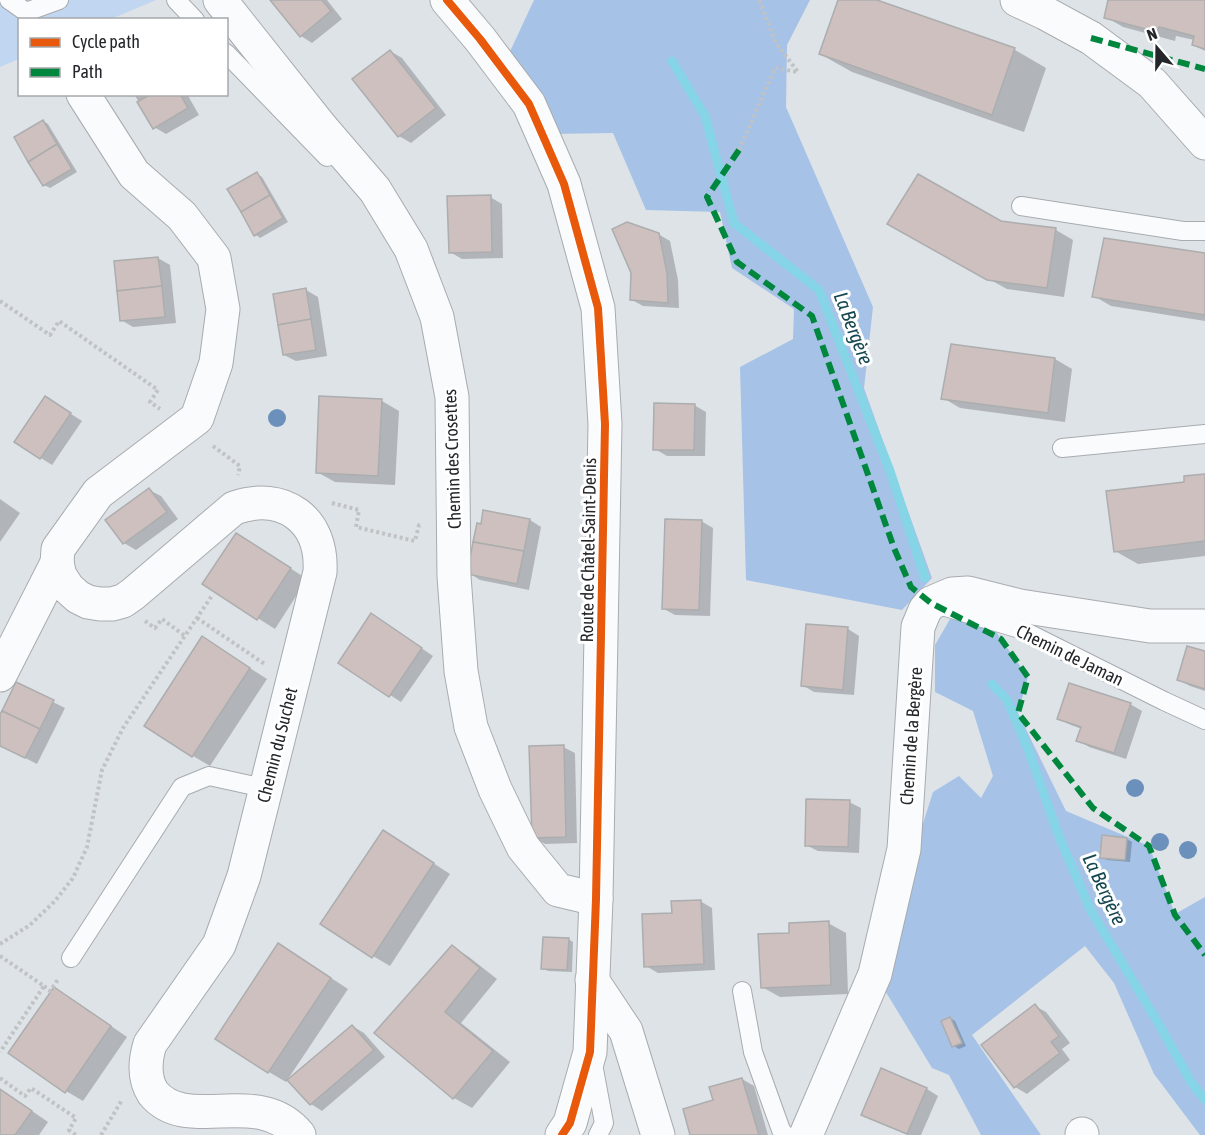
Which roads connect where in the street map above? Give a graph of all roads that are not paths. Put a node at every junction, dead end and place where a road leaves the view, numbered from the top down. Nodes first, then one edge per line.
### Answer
1 (9, 0) edge
2 (59, 0) edge
3 (176, 0) edge
4 (220, 0) edge
5 (447, 0) edge
6 (1017, 0) edge
7 (193, 18) edge
8 (228, 55) edge
9 (84, 96) edge
10 (1205, 143) edge
11 (357, 169) junction
12 (1021, 206) dead end
13 (1205, 231) edge
14 (1205, 434) edge
15 (1062, 448) dead end
16 (57, 563) junction
17 (931, 603) junction
18 (1205, 626) edge
19 (0, 675) edge
20 (1205, 720) edge
21 (266, 790) junction
22 (596, 899) junction
23 (72, 958) dead end
24 (592, 980) junction
25 (742, 991) dead end
26 (590, 1052) junction
27 (299, 1135) edge
28 (562, 1135) edge
29 (598, 1135) edge
30 (658, 1135) edge
31 (785, 1135) edge
32 (806, 1135) edge

1 - 2 lane
3 - 7 lane
4 - 11 street, Chemin des Crosettes
5 - 22 street, Route de Châtel-Saint-Denis
6 - 10 street
8 - 11 lane
9 - 16 street
11 - 22 street, Chemin des Crosettes
12 - 13 lane
14 - 15 lane
16 - 19 street
16 - 21 street, Chemin du Suchet
17 - 18 street
17 - 20 lane, Chemin de Jaman
17 - 32 street, Chemin de la Bergère
21 - 23 lane
21 - 27 street, Chemin du Suchet
22 - 24 street, Route de Châtel-Saint-Denis
24 - 26 street, Route de Châtel-Saint-Denis
24 - 30 street
25 - 31 lane
26 - 28 street, Route de Châtel-Saint-Denis
26 - 29 lane

